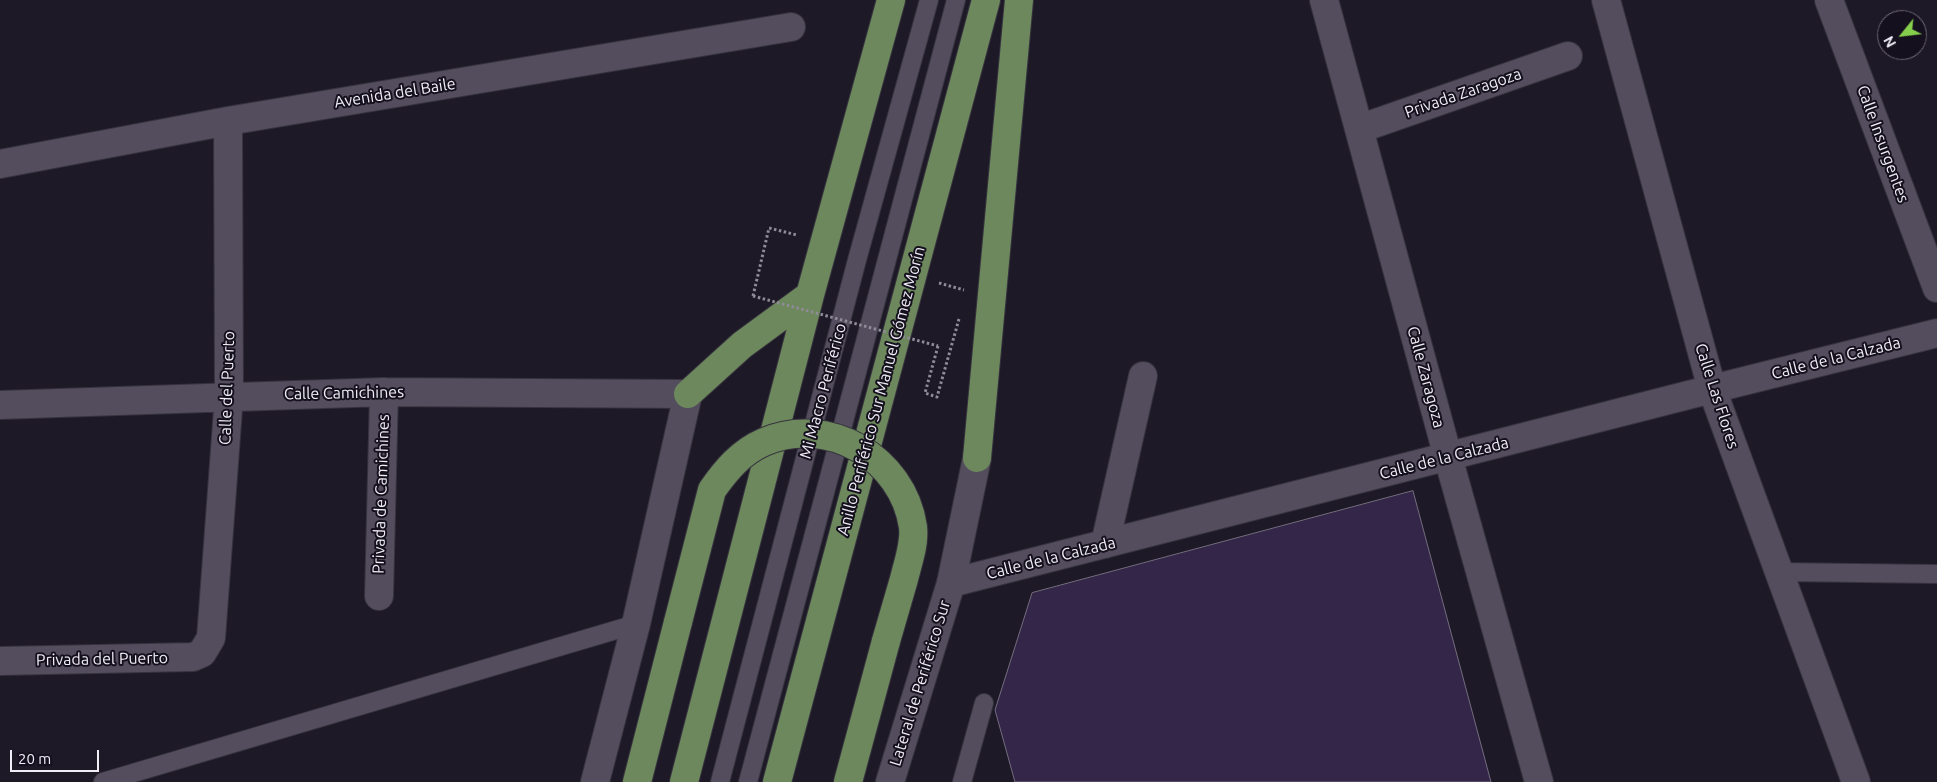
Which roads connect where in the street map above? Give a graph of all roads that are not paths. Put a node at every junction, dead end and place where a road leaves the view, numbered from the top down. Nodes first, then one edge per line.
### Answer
1 (891, 0) edge
2 (929, 0) edge
3 (956, 0) edge
4 (986, 0) edge
5 (1019, 0) edge
6 (1324, 0) edge
7 (1606, 0) edge
8 (1830, 0) edge
9 (791, 27) dead end
10 (1568, 56) dead end
11 (228, 121) junction
12 (1359, 129) junction
13 (0, 164) edge
14 (1937, 288) edge
15 (810, 296) junction
16 (1937, 334) edge
17 (1143, 376) dead end
18 (1712, 388) junction
19 (384, 392) junction
20 (688, 394) junction
21 (229, 396) junction
22 (0, 405) edge
23 (1448, 457) junction
24 (977, 458) joint
25 (1105, 544) junction
26 (1779, 572) junction
27 (1937, 574) edge
28 (951, 583) junction
29 (379, 596) dead end
30 (636, 624) junction
31 (202, 653) joint
32 (0, 661) edge
33 (984, 703) dead end
34 (103, 782) edge
35 (594, 782) edge
36 (637, 782) edge
37 (684, 782) edge
38 (720, 782) edge
39 (748, 782) edge
40 (777, 782) edge
41 (848, 782) edge
42 (890, 782) edge
43 (962, 782) edge
44 (1539, 782) edge
45 (1856, 782) edge

1 - 15 highway
2 - 38 lane, Mi Macro Periférico
3 - 39 lane, Mi Macro Periférico
4 - 40 highway, Anillo Periférico Sur Manuel Gómez Morín
5 - 24 highway
6 - 12 street, Calle Zaragoza
7 - 18 street, Calle Las Flores
8 - 14 street, Calle Insurgentes
9 - 11 street, Avenida del Baile
10 - 12 street, Privada Zaragoza
11 - 13 street, Avenida del Baile
11 - 21 street, Calle del Puerto
12 - 23 street, Calle Zaragoza
15 - 20 highway
15 - 37 highway
16 - 18 street, Calle de la Calzada
17 - 25 street
18 - 23 street, Calle de la Calzada
18 - 26 street, Calle Las Flores
19 - 20 street, Calle Camichines
19 - 21 street, Calle Camichines
19 - 29 street, Privada de Camichines
20 - 30 street
21 - 22 street, Calle Camichines
21 - 31 street, Calle del Puerto
23 - 25 street, Calle de la Calzada
23 - 44 street, Calle Zaragoza
24 - 28 street, Lateral de Periférico Sur
25 - 28 street, Calle de la Calzada
26 - 27 lane
26 - 45 street, Calle Las Flores
28 - 42 street, Lateral de Periférico Sur
30 - 34 lane
30 - 35 street
31 - 32 street, Privada del Puerto
33 - 43 lane
36 - 41 highway, bridge

